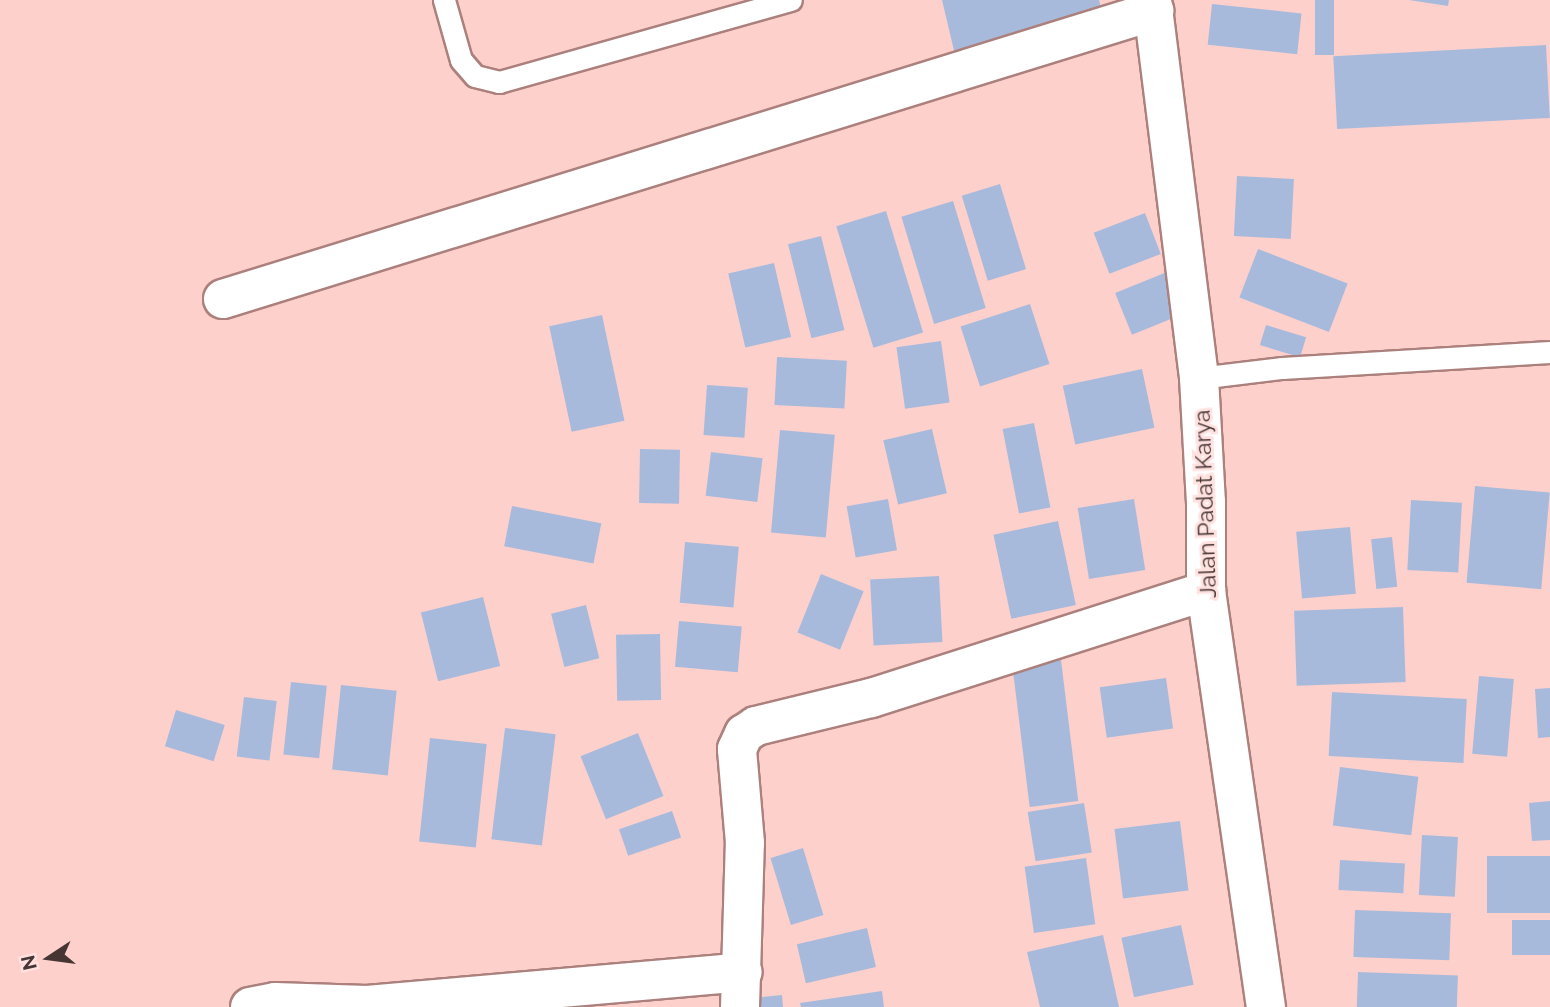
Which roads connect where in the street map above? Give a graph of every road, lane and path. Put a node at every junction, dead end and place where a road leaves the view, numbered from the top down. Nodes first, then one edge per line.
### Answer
1 (444, 0) edge
2 (791, 0) edge
3 (1153, 5) edge
4 (223, 299) dead end
5 (1550, 352) edge
6 (1199, 378) junction
7 (1206, 591) junction
8 (741, 990) edge
9 (250, 1007) edge
10 (1266, 1007) edge

1 - 2 lane
3 - 4 street
3 - 6 street, Jalan Padat Karya
5 - 6 lane
6 - 7 street, Jalan Padat Karya
7 - 8 street
7 - 10 street, Jalan Padat Karya
8 - 9 street

